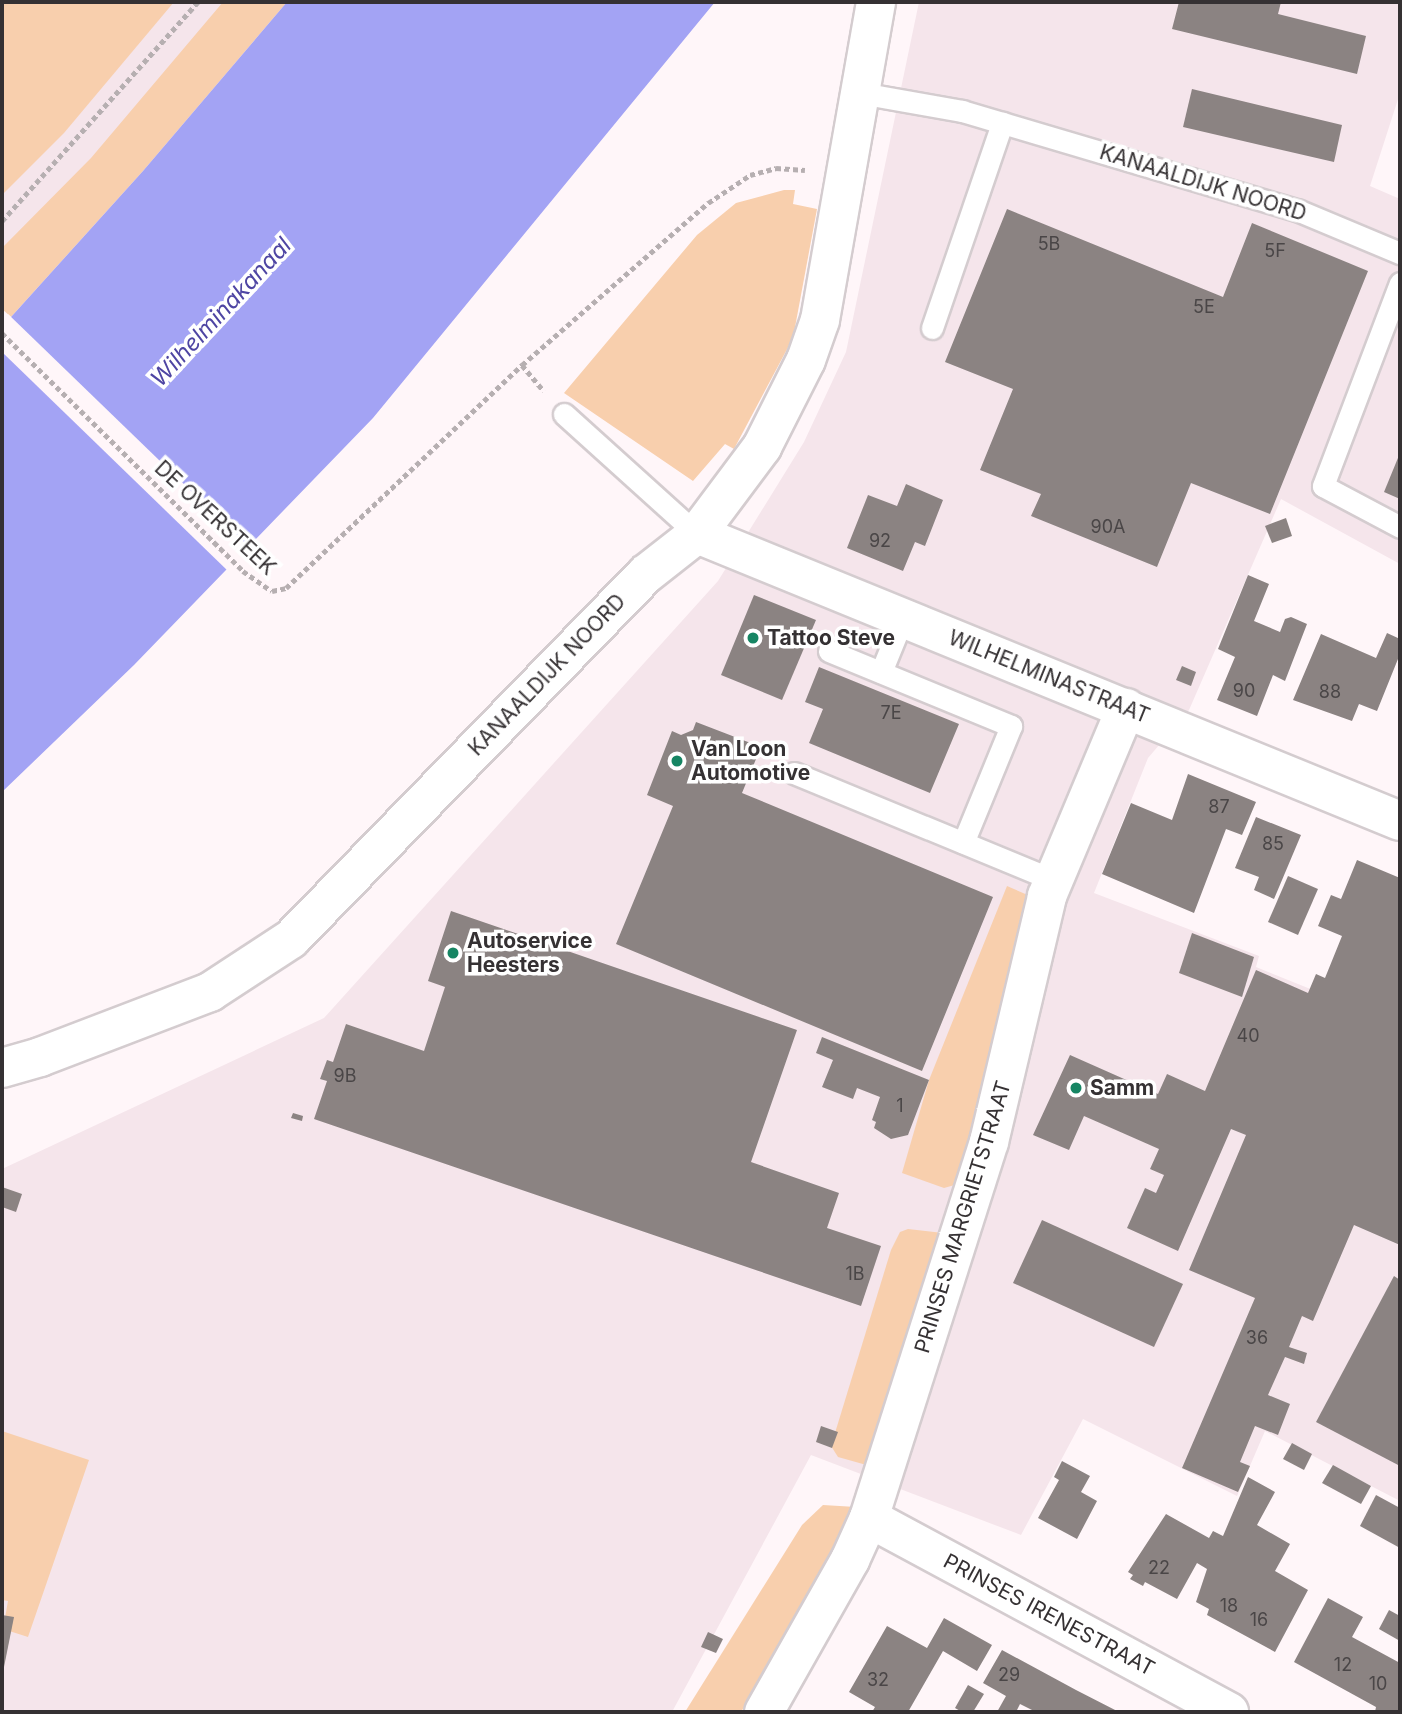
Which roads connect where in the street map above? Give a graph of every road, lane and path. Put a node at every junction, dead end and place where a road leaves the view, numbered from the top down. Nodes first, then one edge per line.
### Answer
1 (198, 2) edge
2 (876, 2) edge
3 (860, 93) junction
4 (1002, 123) junction
5 (845, 174) junction
6 (2, 221) edge
7 (1400, 253) edge
8 (1400, 283) edge
9 (932, 328) dead end
10 (2, 333) edge
11 (564, 414) dead end
12 (1400, 527) edge
13 (697, 534) junction
14 (903, 618) junction
15 (829, 651) dead end
16 (881, 672) junction
17 (1126, 708) junction
18 (794, 774) dead end
19 (1400, 821) edge
20 (963, 843) junction
21 (1053, 880) junction
22 (2, 1068) edge
23 (869, 1518) junction
24 (764, 1712) edge
25 (1229, 1712) edge

1 - 6 path
2 - 3 street, KANAALDIJK NOORD
3 - 4 lane, KANAALDIJK NOORD
3 - 5 street, KANAALDIJK NOORD
4 - 7 lane, KANAALDIJK NOORD
4 - 9 lane
5 - 10 path, DE OVERSTEEK
5 - 13 street, KANAALDIJK NOORD
8 - 12 lane
11 - 13 lane
13 - 14 street, WILHELMINASTRAAT
13 - 22 street, KANAALDIJK NOORD
14 - 16 lane
14 - 17 street, WILHELMINASTRAAT
15 - 16 lane
16 - 20 lane
17 - 19 street, WILHELMINASTRAAT
17 - 21 street, PRINSES MARGRIETSTRAAT
18 - 20 lane
20 - 21 lane
21 - 23 street, PRINSES MARGRIETSTRAAT
23 - 24 street, PRINSES MARGRIETSTRAAT
23 - 25 street, PRINSES IRENESTRAAT

